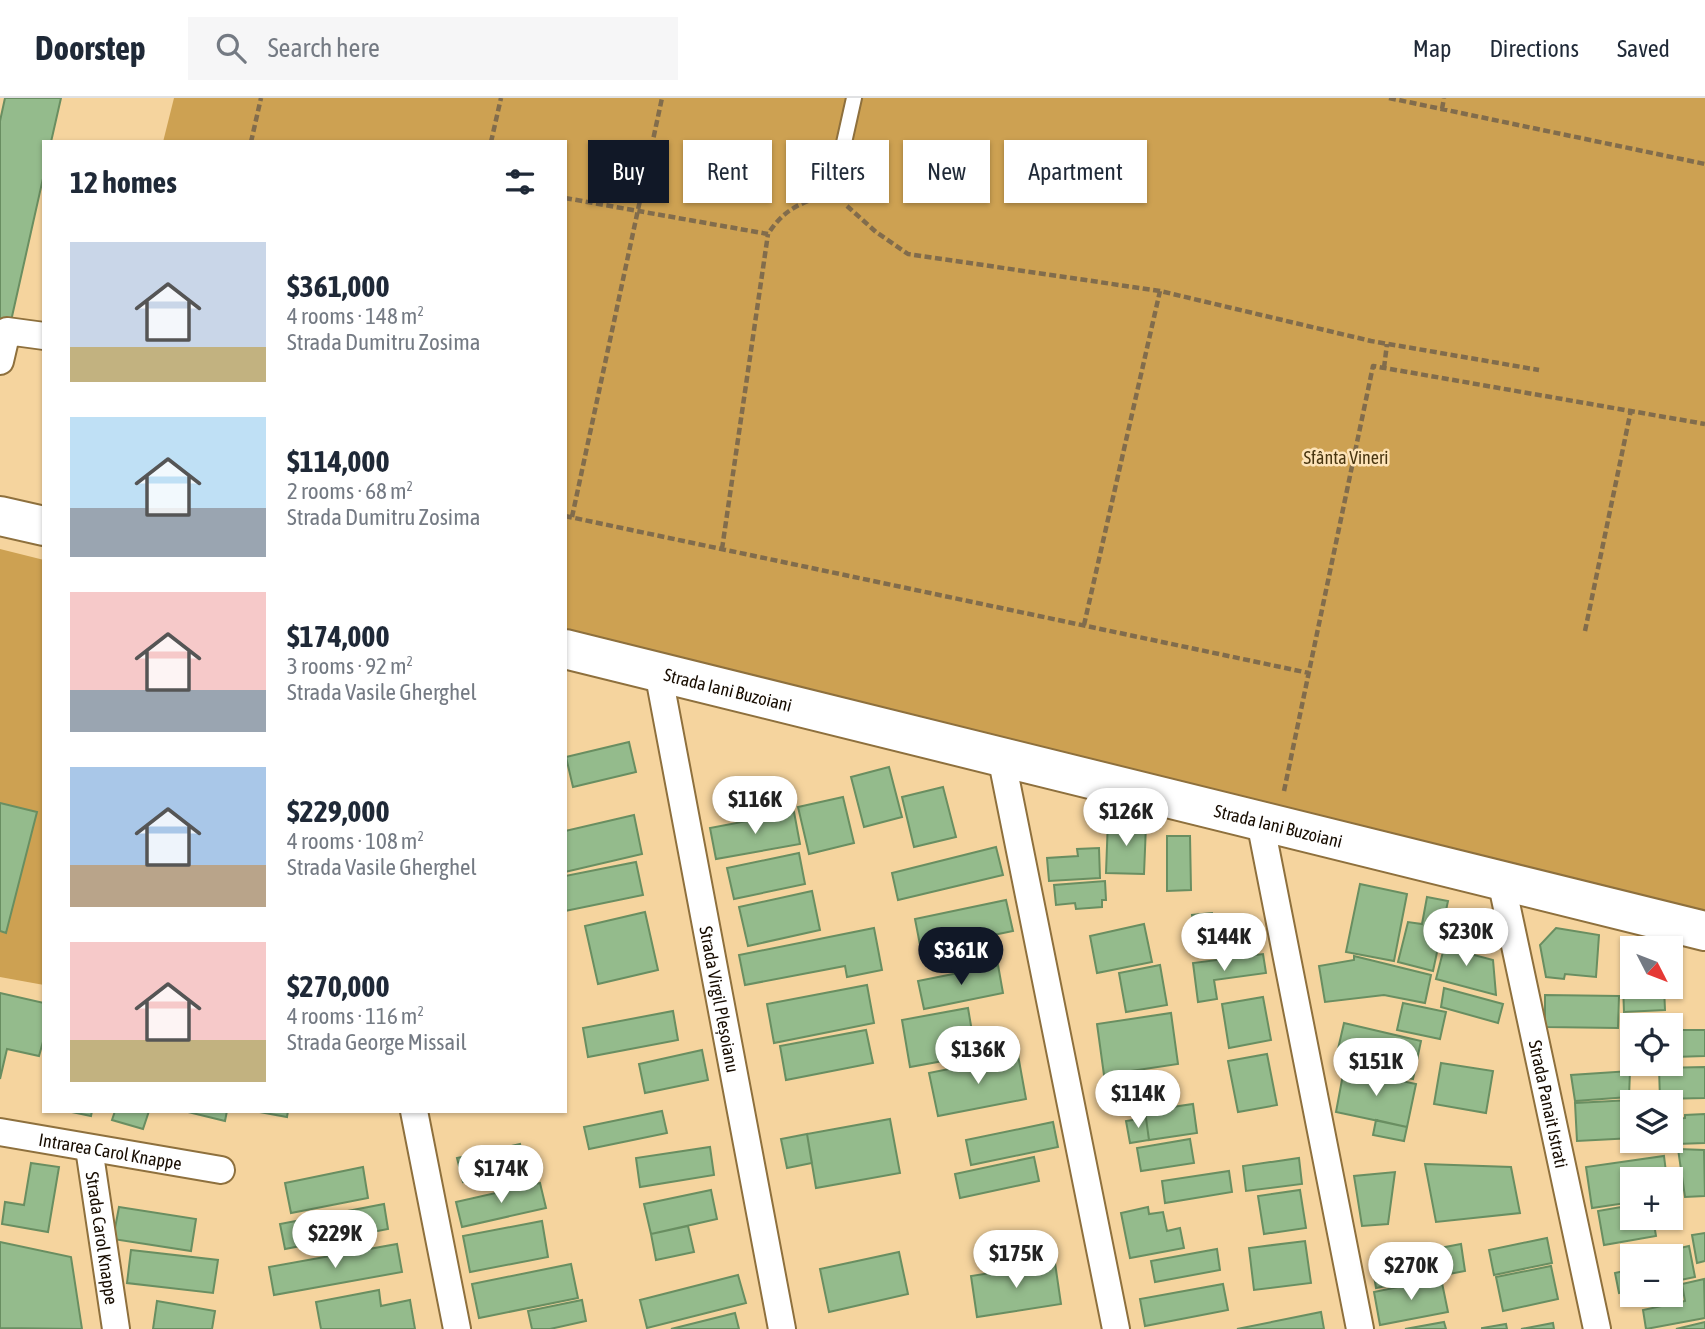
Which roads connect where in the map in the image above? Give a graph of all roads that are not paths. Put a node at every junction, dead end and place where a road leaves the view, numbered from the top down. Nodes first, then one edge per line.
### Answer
1 (854, 98) edge
2 (845, 140) edge
3 (42, 336) edge
4 (0, 361) edge
5 (0, 516) edge
6 (42, 526) edge
7 (567, 649) edge
8 (658, 671) junction
9 (1001, 756) junction
10 (1260, 821) junction
11 (1501, 880) junction
12 (1705, 931) edge
13 (414, 1113) edge
14 (0, 1132) edge
15 (89, 1148) junction
16 (221, 1170) dead end
17 (116, 1329) edge
18 (457, 1329) edge
19 (782, 1329) edge
20 (1116, 1329) edge
21 (1360, 1329) edge
22 (1597, 1329) edge

1 - 2 lane
3 - 4 street
5 - 6 street
7 - 8 street, Strada Iani Buzoiani
8 - 9 street, Strada Iani Buzoiani
8 - 19 street, Strada Virgil Pleșoianu
9 - 10 street, Strada Iani Buzoiani
9 - 20 street
10 - 11 street, Strada Iani Buzoiani
10 - 21 street
11 - 12 street, Strada Iani Buzoiani
11 - 22 street, Strada Panait Istrati
13 - 18 street
14 - 15 street, Intrarea Carol Knappe
15 - 16 street, Intrarea Carol Knappe
15 - 17 street, Strada Carol Knappe

